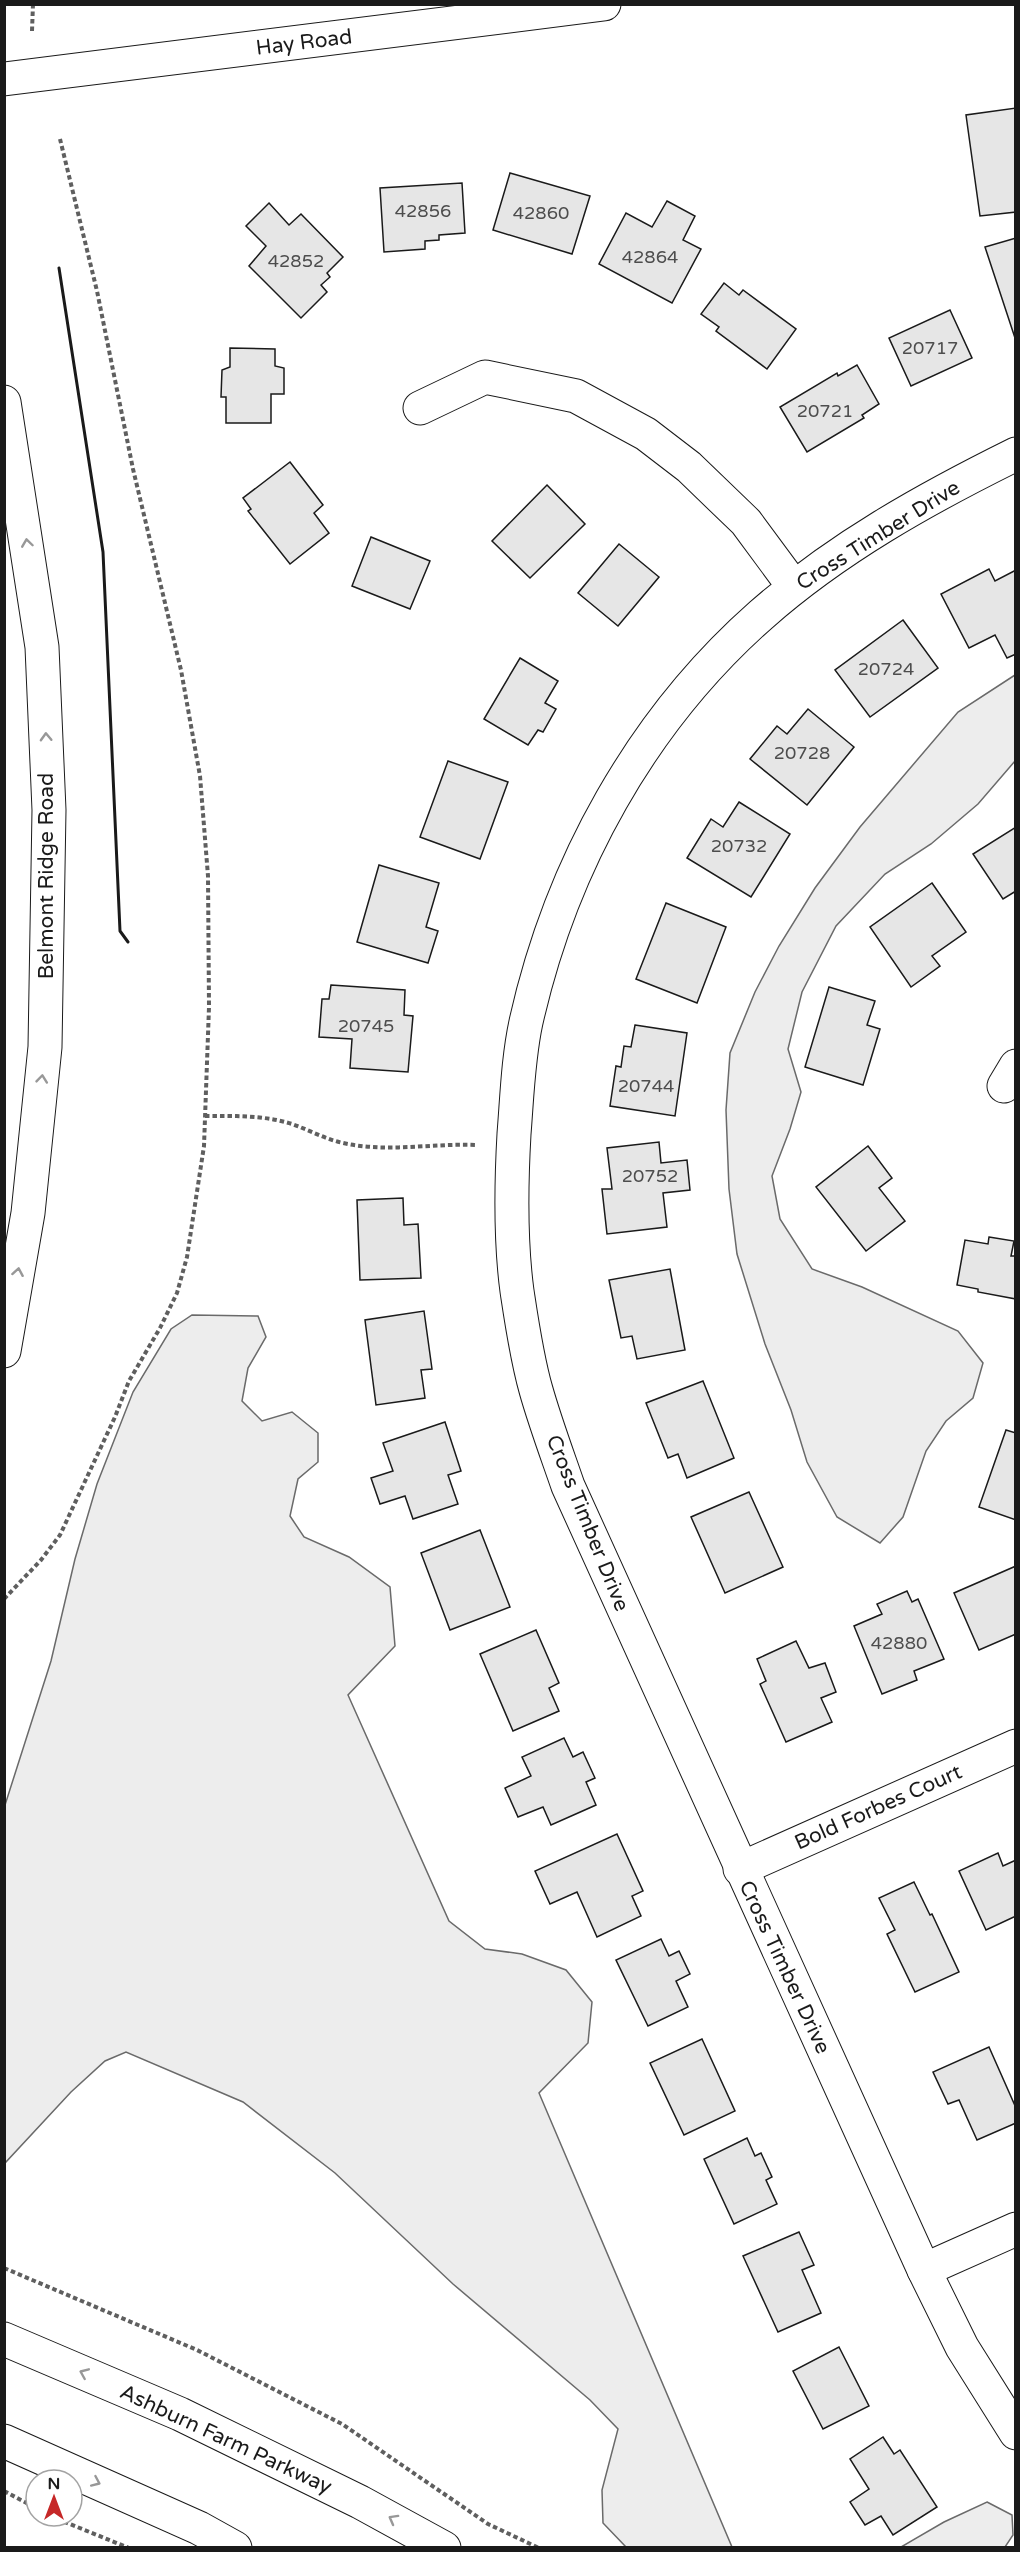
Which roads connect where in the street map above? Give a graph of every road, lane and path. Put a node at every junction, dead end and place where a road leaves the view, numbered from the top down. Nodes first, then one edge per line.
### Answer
1 (33, 4) edge
2 (604, 4) edge
3 (32, 31) dead end
4 (4, 79) edge
5 (60, 139) dead end
6 (4, 402) edge
7 (420, 408) dead end
8 (1016, 454) edge
9 (794, 587) junction
10 (205, 1116) junction
11 (513, 1147) junction
12 (4, 1351) edge
13 (4, 1599) edge
14 (1016, 1746) edge
15 (740, 1869) junction
16 (1016, 2229) edge
17 (4, 2268) edge
18 (924, 2270) junction
19 (4, 2339) edge
20 (1016, 2433) edge
21 (4, 2440) edge
22 (4, 2492) edge
23 (24, 2502) edge
24 (81, 2528) edge
25 (129, 2547) edge
26 (235, 2547) edge
27 (444, 2547) edge
28 (539, 2547) edge

1 - 3 path
2 - 4 street, Hay Road
5 - 10 path
12 -> 6 street, Belmont Ridge Road
7 - 9 street
8 - 9 street, Cross Timber Drive
9 - 11 street, Cross Timber Drive
10 - 11 path
10 - 13 path
11 - 15 street, Cross Timber Drive
14 - 15 street, Bold Forbes Court
15 - 18 street, Cross Timber Drive
16 - 18 street
17 - 28 path
18 - 20 street, Cross Timber Drive
27 -> 19 street, Ashburn Farm Parkway
21 -> 26 street
22 - 23 path
24 - 25 path

